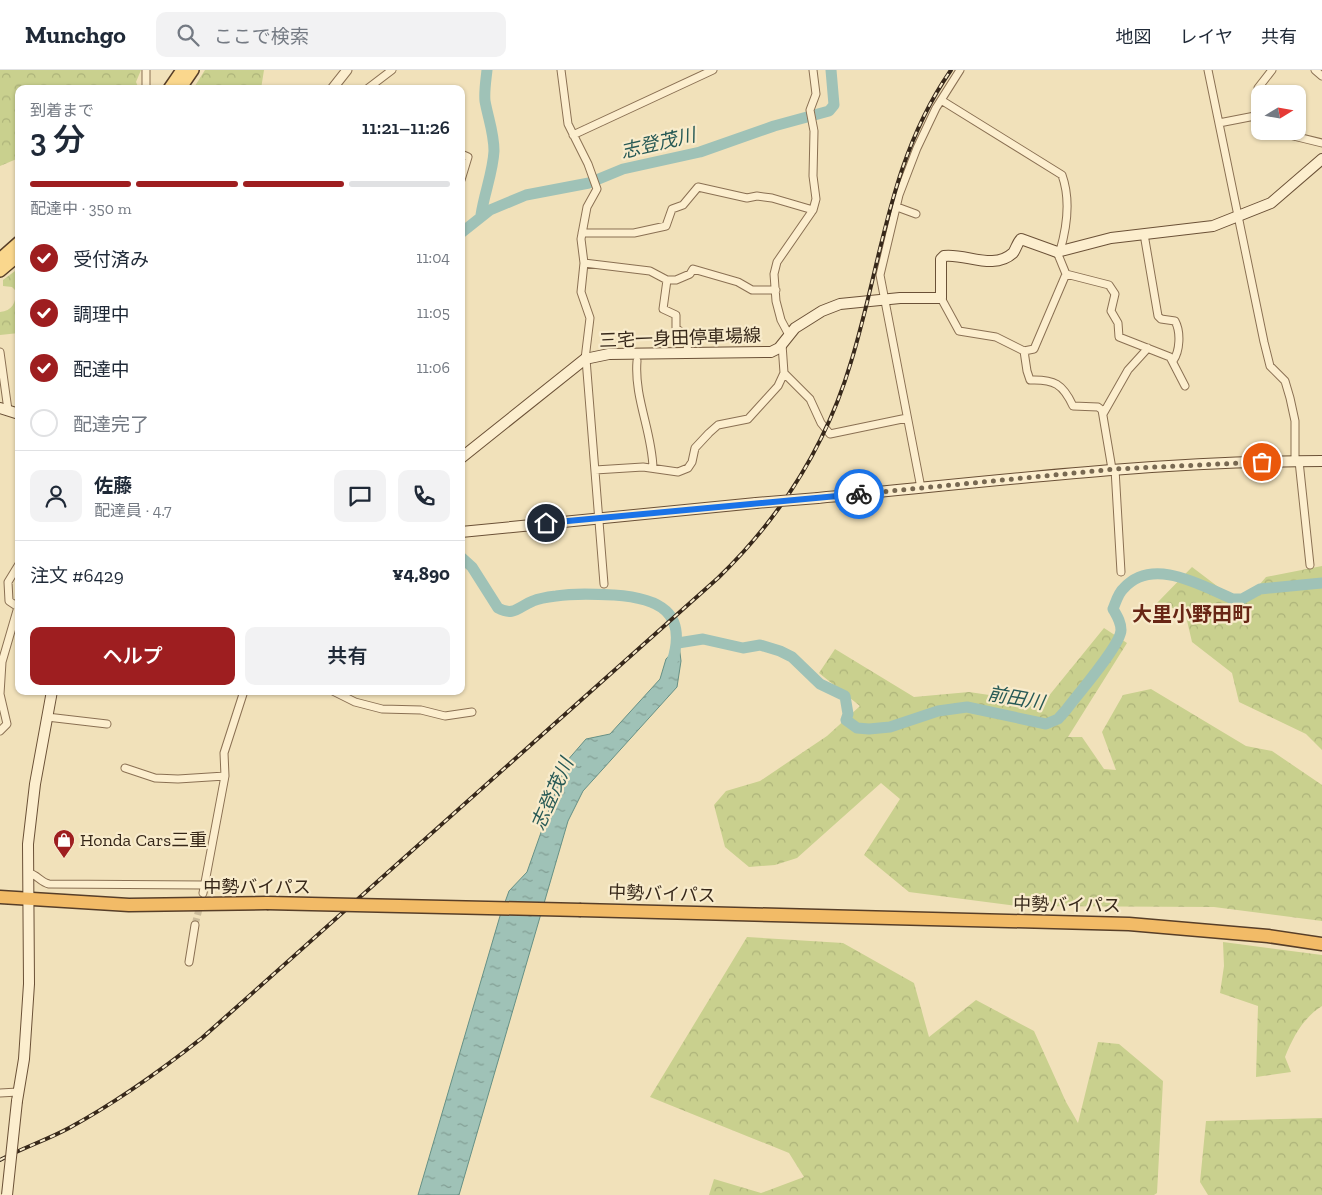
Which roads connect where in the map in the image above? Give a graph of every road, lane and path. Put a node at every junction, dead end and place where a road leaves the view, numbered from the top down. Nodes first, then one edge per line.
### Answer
1 (146, 70) edge
2 (182, 70) edge
3 (193, 70) edge
4 (347, 70) edge
5 (392, 70) edge
6 (561, 70) edge
7 (712, 70) edge
8 (813, 70) edge
9 (960, 70) edge
10 (1208, 70) edge
11 (1272, 70) edge
12 (1316, 70) edge
13 (1320, 70) edge
14 (1322, 76) edge
15 (146, 85) edge
16 (172, 85) edge
17 (183, 85) edge
18 (335, 85) edge
19 (372, 85) edge
20 (1260, 85) edge
21 (940, 100) junction
22 (1251, 117) edge
23 (1219, 124) junction
24 (573, 135) junction
25 (1306, 139) edge
26 (1322, 143) edge
27 (465, 155) edge
28 (1322, 159) edge
29 (465, 166) edge
30 (897, 207) junction
31 (812, 210) junction
32 (916, 214) dead end
33 (1239, 217) junction
34 (582, 233) junction
35 (1144, 234) junction
36 (15, 246) edge
37 (1058, 251) junction
38 (15, 258) edge
39 (0, 259) edge
40 (584, 263) junction
41 (0, 271) edge
42 (1066, 274) junction
43 (667, 280) junction
44 (776, 290) junction
45 (941, 298) junction
46 (883, 300) junction
47 (786, 339) junction
48 (1148, 348) junction
49 (1024, 351) junction
50 (0, 352) edge
51 (687, 352) junction
52 (585, 359) junction
53 (638, 361) dead end
54 (1173, 361) junction
55 (784, 373) junction
56 (1185, 386) dead end
57 (9, 411) edge
58 (1103, 414) junction
59 (907, 418) junction
60 (465, 455) edge
61 (1297, 461) junction
62 (1322, 461) edge
63 (653, 468) junction
64 (1113, 469) junction
65 (595, 470) junction
66 (921, 488) junction
67 (600, 518) junction
68 (465, 532) edge
69 (1310, 565) dead end
70 (15, 572) edge
71 (1121, 572) dead end
72 (604, 584) dead end
73 (15, 606) edge
74 (15, 618) edge
75 (51, 695) edge
76 (243, 695) edge
77 (341, 695) edge
78 (472, 712) dead end
79 (47, 717) junction
80 (106, 724) dead end
81 (0, 731) edge
82 (124, 768) dead end
83 (225, 776) junction
84 (28, 873) junction
85 (0, 897) edge
86 (29, 899) junction
87 (196, 925) tunnel mouth
88 (1322, 944) edge
89 (189, 962) dead end
90 (0, 1093) edge
91 (18, 1096) junction
92 (7, 1195) edge

1 - 15 street
2 - 16 main road
3 - 17 main road
4 - 18 street
5 - 19 street
6 - 24 street
7 - 24 street
8 - 31 street
9 - 21 street
10 - 23 street
11 - 20 street
12 - 14 street
13 - 14 street
21 - 30 street
21 - 37 street
22 - 23 street
23 - 33 street
24 - 34 street
25 - 26 street
27 - 29 street
28 - 33 main road
30 - 32 street
30 - 46 street
31 - 34 street
31 - 44 street
33 - 35 main road
33 - 61 street
34 - 40 street
35 - 37 main road
35 - 54 street
36 - 39 main road
37 - 42 street
37 - 45 main road
38 - 41 main road
40 - 43 street
40 - 52 street
42 - 48 street
42 - 49 street
43 - 44 street
43 - 51 street
44 - 47 street
45 - 46 main road, 三宅一身田停車場線
45 - 49 street
46 - 47 main road, 三宅一身田停車場線
46 - 59 street
47 - 51 main road, 三宅一身田停車場線
47 - 55 street
48 - 54 street
48 - 58 street
49 - 58 street
50 - 57 street
51 - 52 main road, 三宅一身田停車場線
52 - 60 main road, 三宅一身田停車場線
52 - 65 street
53 - 63 street
54 - 56 street
55 - 59 street
55 - 63 street
58 - 64 street
59 - 66 street
61 - 62 main road
61 - 64 main road
61 - 69 street
63 - 65 street
64 - 66 main road
64 - 71 street
65 - 67 street
66 - 67 main road, bridge
67 - 68 main road
67 - 72 street
70 - 73 street
74 - 81 street
75 - 79 main road
76 - 83 street
77 - 78 street
79 - 80 street
79 - 84 main road
82 - 83 street
83 - 84 street
84 - 86 main road
85 - 86 highway, 中勢バイパス
86 - 88 highway, 中勢バイパス, bridge
86 - 91 main road
87 - 89 street
90 - 91 street
91 - 92 main road, bridge

